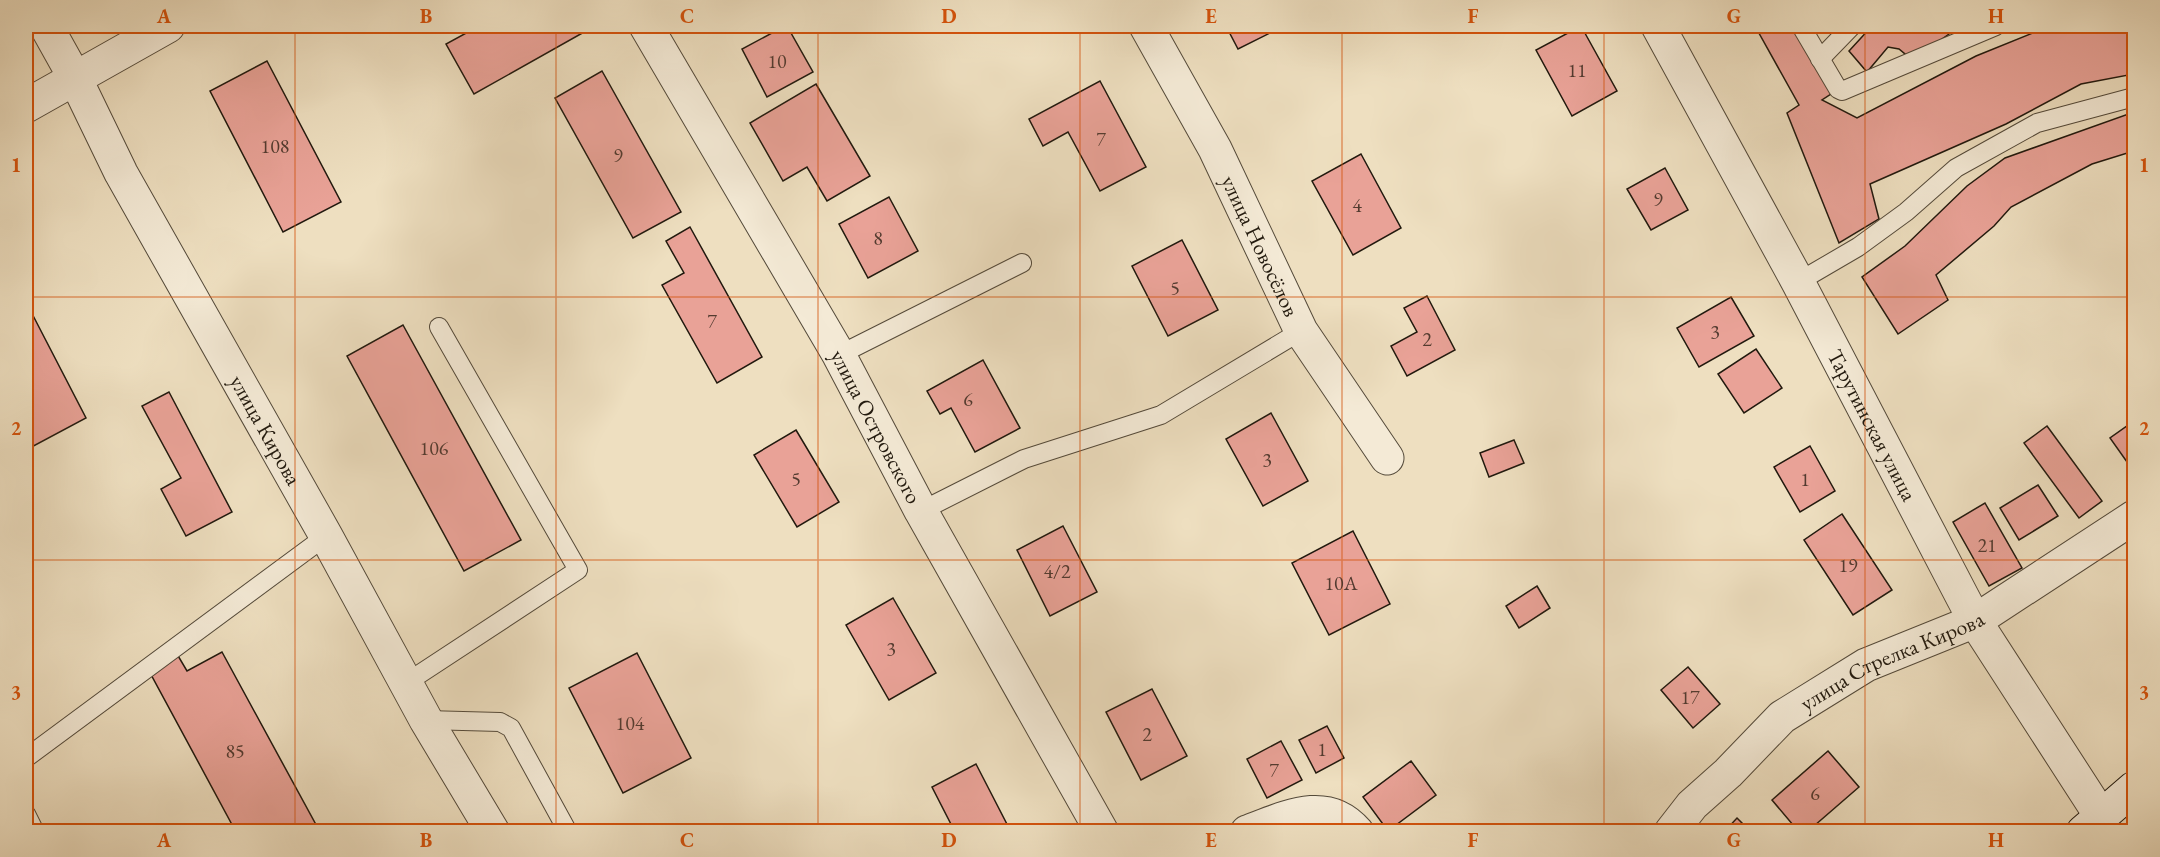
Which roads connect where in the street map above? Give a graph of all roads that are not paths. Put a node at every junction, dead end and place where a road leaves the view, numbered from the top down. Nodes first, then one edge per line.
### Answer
1 (46, 26) edge
2 (168, 26) edge
3 (646, 26) edge
4 (1146, 26) edge
5 (1658, 26) edge
6 (1800, 26) edge
7 (1852, 26) edge
8 (1996, 26) edge
9 (1982, 30) edge
10 (1820, 60) junction
11 (75, 78) junction
12 (2134, 97) edge
13 (26, 106) edge
14 (1022, 263) dead end
15 (1798, 282) junction
16 (439, 327) dead end
17 (1301, 331) junction
18 (839, 356) junction
19 (1387, 459) dead end
20 (921, 511) junction
21 (2134, 517) edge
22 (326, 536) junction
23 (1975, 621) junction
24 (406, 683) junction
25 (426, 720) junction
26 (26, 758) edge
27 (2134, 788) edge
28 (26, 814) edge
29 (2092, 824) edge
30 (489, 830) edge
31 (35, 831) edge
32 (568, 831) edge
33 (1102, 831) edge
34 (1248, 831) edge
35 (1357, 831) edge
36 (1671, 831) edge

1 - 11 street, улица Кирова
2 - 11 street
3 - 18 street, улица Островского
4 - 17 street, улица Новосёлов
5 - 15 street, Тарутинская улица
6 - 10 lane
7 - 10 lane
8 - 9 lane
9 - 10 lane
11 - 13 street
11 - 22 street, улица Кирова
12 - 15 lane
14 - 18 lane
15 - 23 street, Тарутинская улица
16 - 24 lane
17 - 19 street, улица Новосёлов
17 - 20 lane
18 - 20 street, улица Островского
20 - 33 street, улица Островского
21 - 23 street, улица Стрелка Кирова
22 - 24 street, улица Кирова
22 - 26 lane
23 - 29 street, Тарутинская улица
23 - 36 street, улица Стрелка Кирова
24 - 25 street, улица Кирова
25 - 30 street, улица Кирова
25 - 32 lane
27 - 29 street
28 - 31 lane
34 - 35 street

